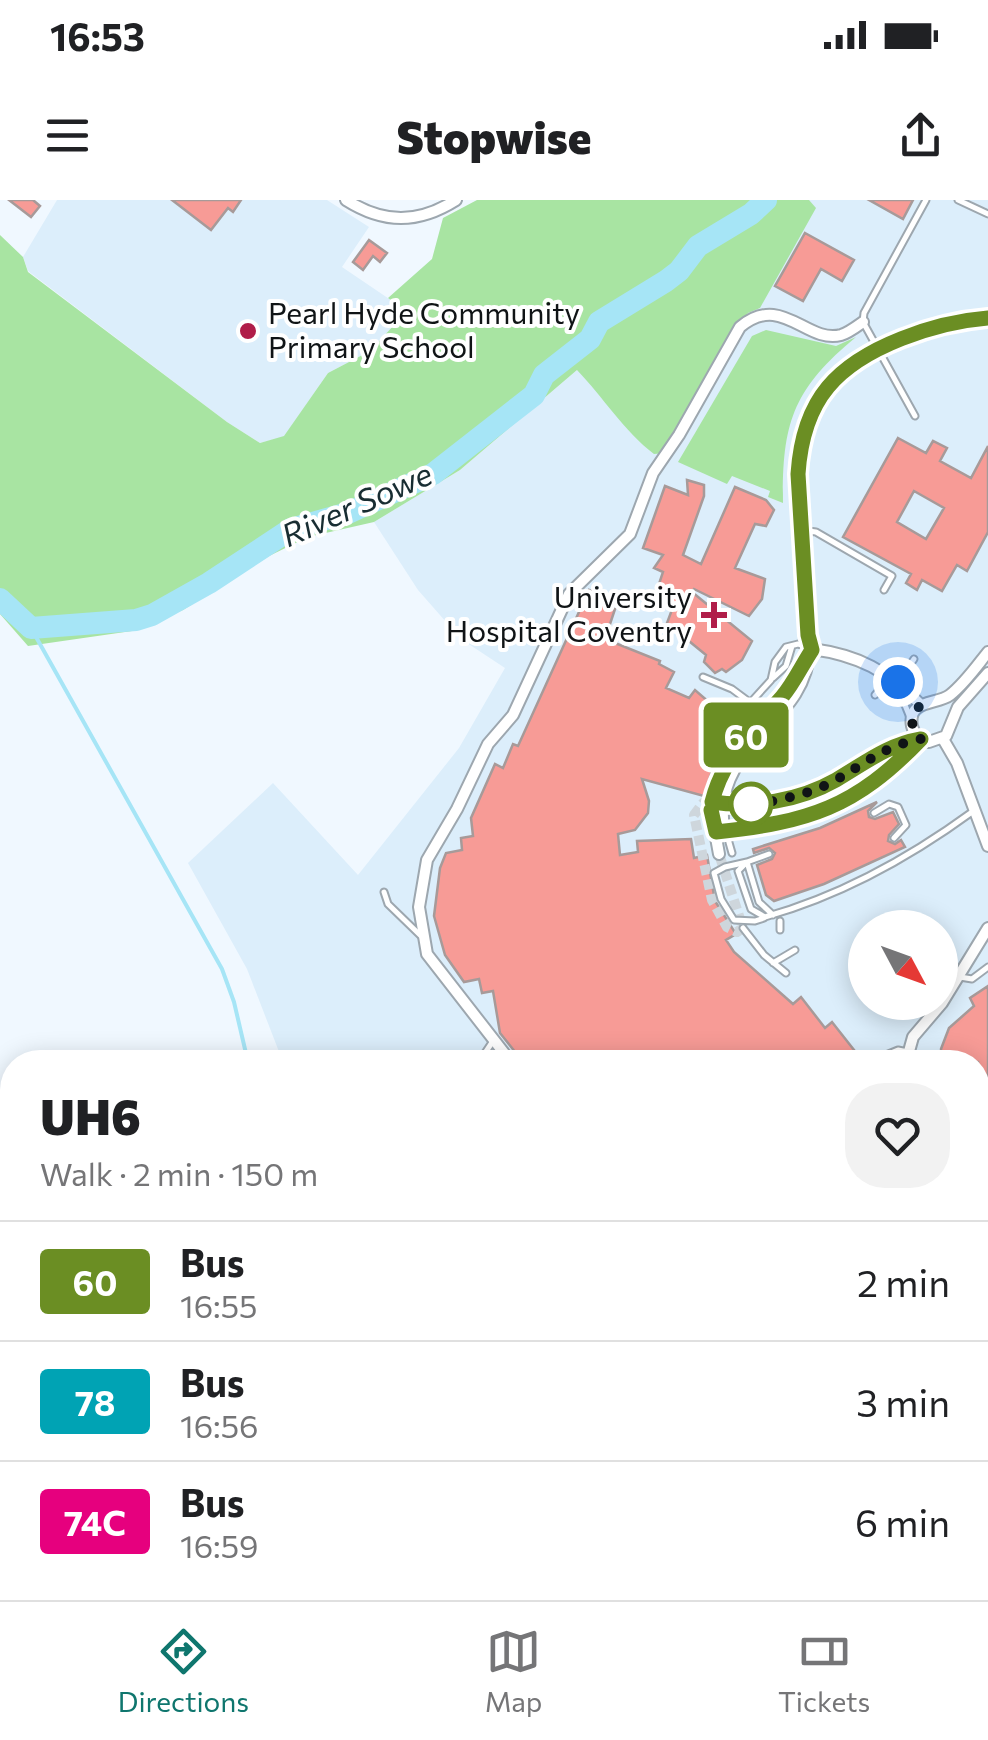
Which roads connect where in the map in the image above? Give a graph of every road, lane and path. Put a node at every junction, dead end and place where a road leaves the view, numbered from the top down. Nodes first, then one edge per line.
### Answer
1 (346, 200) edge
2 (456, 200) edge
3 (926, 200) edge
4 (958, 200) edge
5 (988, 214) edge
6 (988, 318) edge
7 (862, 322) junction
8 (880, 350) junction
9 (915, 416) dead end
10 (801, 530) junction
11 (884, 590) dead end
12 (792, 644) junction
13 (812, 650) junction
14 (988, 652) edge
15 (914, 658) dead end
16 (988, 673) edge
17 (704, 676) dead end
18 (795, 679) junction
19 (771, 680) junction
20 (898, 682) junction
21 (875, 695) dead end
22 (751, 702) junction
23 (938, 702) junction
24 (920, 704) junction
25 (766, 714) junction
26 (952, 718) junction
27 (912, 723) junction
28 (943, 738) junction
29 (921, 739) junction
30 (718, 803) junction
31 (973, 812) junction
32 (874, 813) dead end
33 (721, 832) junction
34 (894, 838) dead end
35 (988, 846) edge
36 (732, 853) dead end
37 (719, 854) tunnel mouth
38 (769, 854) dead end
39 (746, 862) junction
40 (384, 892) dead end
41 (773, 915) junction
42 (765, 918) junction
43 (780, 921) dead end
44 (743, 928) dead end
45 (780, 930) dead end
46 (986, 935) edge
47 (423, 937) junction
48 (795, 950) dead end
49 (774, 963) junction
50 (988, 967) edge
51 (786, 974) dead end
52 (960, 976) junction
53 (494, 1041) junction
54 (488, 1050) edge
55 (501, 1050) edge
56 (909, 1050) edge

1 - 2 street
3 - 7 lane
4 - 5 lane
6 - 8 street
7 - 8 lane
7 - 47 street
8 - 9 lane
8 - 10 street
10 - 11 lane
10 - 13 street
12 - 13 lane
12 - 19 lane
12 - 19 lane
13 - 18 street
13 - 20 street
13 - 30 lane
14 - 23 street
15 - 20 lane
16 - 26 street
17 - 22 lane
18 - 25 street
18 - 30 lane
19 - 22 lane
20 - 24 street
21 - 27 lane
22 - 25 lane
23 - 24 street
23 - 26 street
24 - 27 street
25 - 30 street
26 - 28 street
27 - 29 street
28 - 29 street
28 - 31 street
29 - 30 lane
29 - 33 street
30 - 33 street
31 - 35 street
31 - 41 lane
32 - 34 lane
33 - 36 lane
33 - 37 street
38 - 39 lane
39 - 41 lane
39 - 42 lane
39 - 42 lane
40 - 47 lane
41 - 42 lane
43 - 45 lane
44 - 49 lane
46 - 52 street
47 - 53 street
48 - 49 lane
49 - 51 lane
50 - 52 lane
52 - 56 street
53 - 54 lane
53 - 55 street

